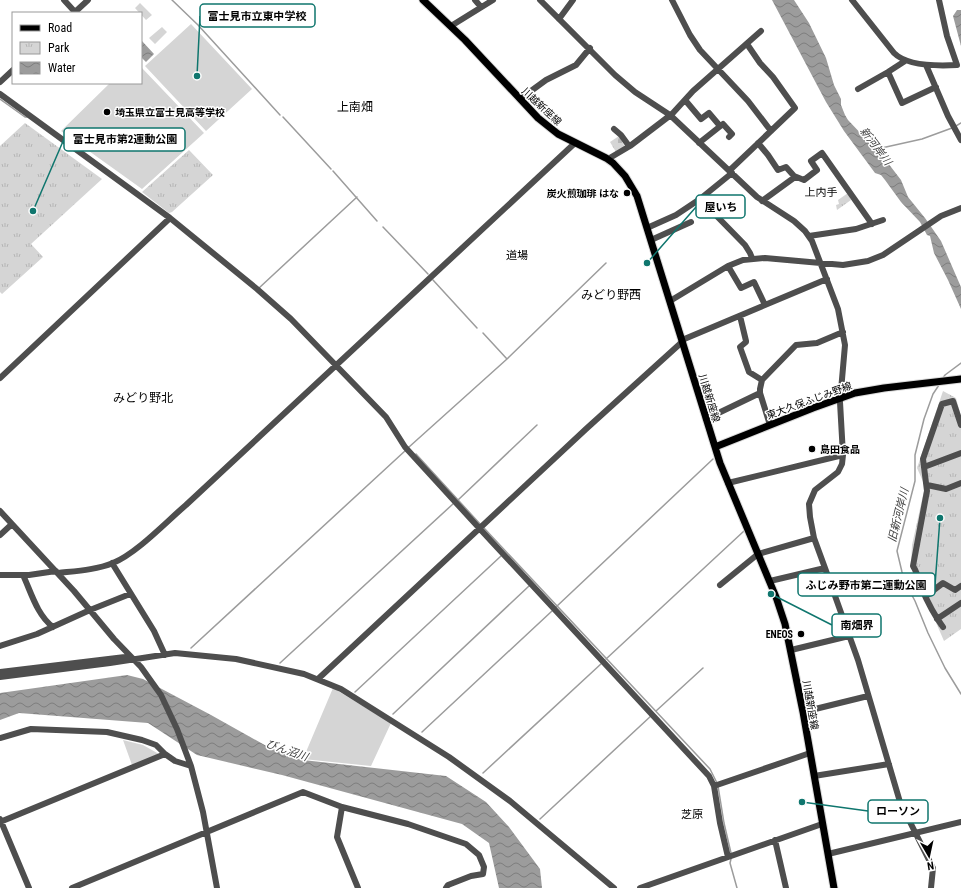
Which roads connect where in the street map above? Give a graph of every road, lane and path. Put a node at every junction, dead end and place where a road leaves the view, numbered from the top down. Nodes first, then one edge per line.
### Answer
1 (64, 0) edge
2 (88, 0) edge
3 (423, 0) edge
4 (475, 0) edge
5 (493, 0) edge
6 (540, 0) edge
7 (573, 0) edge
8 (672, 0) edge
9 (852, 0) edge
10 (939, 0) edge
11 (481, 7) junction
12 (74, 12) edge
13 (559, 19) junction
14 (451, 26) junction
15 (761, 31) dead end
16 (747, 44) junction
17 (590, 48) junction
18 (905, 61) junction
19 (926, 65) junction
20 (718, 69) junction
21 (12, 71) edge
22 (888, 72) junction
23 (0, 82) edge
24 (936, 87) junction
25 (858, 89) dead end
26 (0, 94) edge
27 (520, 99) junction
28 (685, 100) junction
29 (670, 115) junction
30 (720, 126) junction
31 (614, 129) dead end
32 (771, 130) junction
33 (729, 137) dead end
34 (960, 137) edge
35 (575, 143) junction
36 (699, 143) junction
37 (758, 143) junction
38 (629, 146) junction
39 (608, 159) junction
40 (731, 172) junction
41 (795, 177) junction
42 (700, 199) junction
43 (762, 201) junction
44 (961, 208) edge
45 (170, 218) junction
46 (883, 220) dead end
47 (690, 222) dead end
48 (872, 224) junction
49 (647, 228) junction
50 (809, 236) junction
51 (651, 240) junction
52 (752, 258) junction
53 (820, 263) junction
54 (728, 266) junction
55 (827, 279) junction
56 (670, 301) junction
57 (765, 305) junction
58 (740, 316) junction
59 (843, 332) junction
60 (682, 341) junction
61 (336, 365) junction
62 (0, 378) edge
63 (959, 379) edge
64 (762, 380) junction
65 (760, 393) junction
66 (840, 398) junction
67 (706, 419) junction
68 (770, 425) junction
69 (961, 425) edge
70 (715, 448) junction
71 (961, 453) edge
72 (843, 455) junction
73 (924, 467) junction
74 (728, 483) junction
75 (961, 483) edge
76 (927, 485) junction
77 (0, 511) edge
78 (12, 524) junction
79 (480, 529) junction
80 (0, 534) edge
81 (814, 538) junction
82 (758, 554) junction
83 (112, 563) junction
84 (825, 568) junction
85 (57, 572) junction
86 (23, 575) junction
87 (0, 576) edge
88 (770, 581) junction
89 (720, 585) dead end
90 (960, 589) edge
91 (130, 594) junction
92 (926, 596) junction
93 (961, 603) edge
94 (90, 610) junction
95 (937, 619) junction
96 (53, 626) junction
97 (943, 627) dead end
98 (849, 636) junction
99 (0, 646) edge
100 (791, 650) junction
101 (165, 655) junction
102 (132, 658) junction
103 (0, 672) edge
104 (0, 677) edge
105 (318, 679) junction
106 (868, 696) junction
107 (803, 712) junction
108 (0, 738) edge
109 (810, 753) junction
110 (165, 754) junction
111 (888, 764) junction
112 (191, 766) junction
113 (814, 776) junction
114 (714, 786) junction
115 (342, 807) junction
116 (0, 821) edge
117 (961, 822) edge
118 (822, 824) junction
119 (207, 831) junction
120 (916, 833) junction
121 (776, 840) junction
122 (828, 854) junction
123 (728, 857) junction
124 (28, 888) edge
125 (72, 888) edge
126 (216, 888) edge
127 (358, 888) edge
128 (446, 888) edge
129 (614, 888) edge
130 (640, 888) edge
131 (786, 888) edge
132 (832, 888) edge
133 (931, 888) edge

1 - 12 street
2 - 12 street
3 - 14 main road, 川越新座線
4 - 11 street
5 - 11 street
6 - 13 street
7 - 13 street
8 - 20 street
9 - 18 street
10 - 19 street
11 - 14 street
13 - 17 street
14 - 27 main road, 川越新座線
15 - 16 street
16 - 20 street
16 - 32 street
17 - 27 street
17 - 29 street
18 - 19 street
18 - 22 street
19 - 24 street
20 - 28 street
20 - 32 street
21 - 23 street
22 - 24 street
22 - 25 street
24 - 34 street
26 - 45 street
27 - 35 main road, 川越新座線
28 - 29 street
28 - 30 street
29 - 36 street
29 - 38 street
30 - 33 street
30 - 36 street
31 - 38 street
32 - 37 street
35 - 39 main road, 川越新座線
35 - 61 street
36 - 40 street
37 - 40 street
37 - 41 street
38 - 39 street
39 - 49 main road, 川越新座線
40 - 42 street
40 - 43 street
41 - 43 street
41 - 48 street
42 - 49 street
42 - 52 street
43 - 50 street
44 - 53 street
45 - 61 street
45 - 62 street
46 - 48 street
47 - 51 street
48 - 50 street
49 - 51 main road, 川越新座線
50 - 53 street
51 - 56 main road, 川越新座線
52 - 53 street
52 - 54 street
53 - 55 street
54 - 56 street
54 - 57 street
55 - 57 street
55 - 59 street
56 - 60 main road, 川越新座線
57 - 58 street
58 - 60 street
58 - 64 street
59 - 64 street
59 - 66 street
60 - 67 main road, 川越新座線
60 - 79 street
61 - 79 street
61 - 83 street
63 - 66 main road, 東大久保ふじみ野線
64 - 65 street
65 - 67 street
65 - 68 street
66 - 68 main road, 東大久保ふじみ野線
66 - 72 street
67 - 70 main road, 川越新座線
68 - 70 main road, 東大久保ふじみ野線
69 - 73 street
70 - 74 main road, 川越新座線
71 - 73 street
72 - 74 street
72 - 81 street
73 - 76 street
74 - 82 main road, 川越新座線
75 - 76 street
76 - 92 street
77 - 78 street
78 - 80 street
78 - 85 street
79 - 105 street
79 - 114 street
81 - 82 street
81 - 84 street
82 - 88 main road, 川越新座線
82 - 89 street
83 - 85 street
83 - 91 street
84 - 88 street
84 - 98 street
85 - 86 street
85 - 94 street
86 - 87 street
86 - 96 street
88 - 100 main road, 川越新座線
90 - 92 street
91 - 94 street
91 - 101 street
92 - 95 street
93 - 95 street
94 - 96 street
94 - 102 street
95 - 97 street
96 - 99 street
98 - 100 street
98 - 106 street
100 - 107 main road, 川越新座線
101 - 102 street
101 - 105 street
102 - 103 street
102 - 104 street
102 - 112 street
105 - 129 street
106 - 107 street
106 - 111 street
107 - 109 main road, 川越新座線
108 - 110 street
109 - 113 main road, 川越新座線
109 - 114 street
110 - 112 street
110 - 116 street
111 - 113 street
111 - 120 street
112 - 119 street
113 - 118 main road, 川越新座線
114 - 123 street
115 - 119 street
115 - 127 street
115 - 128 street
116 - 124 street
117 - 120 street
118 - 121 street
118 - 122 main road, 川越新座線
119 - 125 street
119 - 126 street
120 - 122 street
120 - 133 street
121 - 123 street
121 - 131 street
122 - 132 main road, 川越新座線
123 - 130 street

